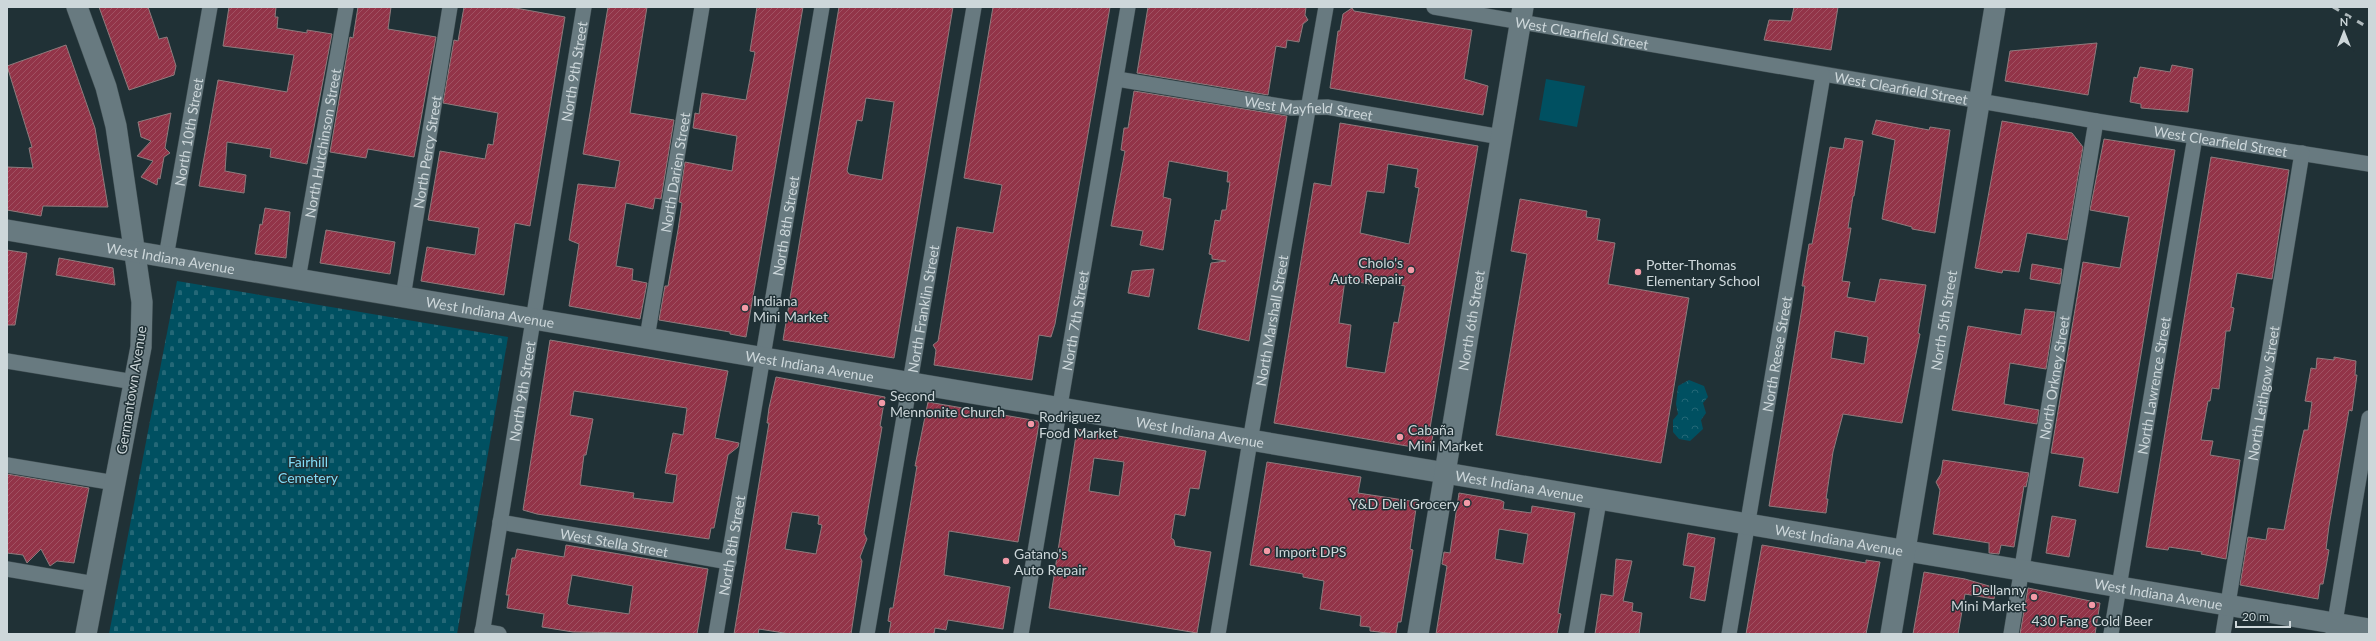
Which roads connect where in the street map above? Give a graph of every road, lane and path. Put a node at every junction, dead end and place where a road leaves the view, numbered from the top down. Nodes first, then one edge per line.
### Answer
1 (77, 7) edge
2 (210, 7) edge
3 (346, 7) edge
4 (450, 7) edge
5 (584, 7) edge
6 (702, 7) edge
7 (822, 7) edge
8 (974, 7) edge
9 (1128, 7) edge
10 (1326, 7) edge
11 (1434, 7) edge
12 (1995, 7) edge
13 (1522, 15) edge
14 (1824, 75) junction
15 (1117, 78) junction
16 (1980, 101) junction
17 (1309, 108) junction
18 (2096, 121) junction
19 (1501, 136) junction
20 (2195, 136) junction
21 (2302, 153) junction
22 (2369, 164) edge
23 (7, 230) edge
24 (134, 251) junction
25 (166, 256) junction
26 (298, 279) junction
27 (402, 297) junction
28 (532, 318) junction
29 (647, 338) junction
30 (762, 359) junction
31 (7, 361) edge
32 (134, 382) junction
33 (909, 382) junction
34 (1058, 408) junction
35 (2369, 418) edge
36 (1250, 441) junction
37 (7, 465) edge
38 (1445, 474) junction
39 (115, 483) junction
40 (1599, 501) junction
41 (500, 522) junction
42 (1747, 525) junction
43 (1905, 551) junction
44 (729, 562) junction
45 (7, 569) edge
46 (2022, 571) junction
47 (96, 584) junction
48 (2119, 587) junction
49 (2228, 606) junction
50 (2334, 629) edge
51 (2369, 629) edge
52 (482, 633) edge
53 (86, 634) edge
54 (499, 634) edge
55 (716, 634) edge
56 (867, 634) edge
57 (1021, 634) edge
58 (1218, 634) edge
59 (1418, 634) edge
60 (1576, 634) edge
61 (1729, 634) edge
62 (1891, 634) edge
63 (2011, 634) edge
64 (2111, 634) edge
65 (2223, 634) edge

1 - 24 street, Germantown Avenue
2 - 25 street, North 10th Street
3 - 26 street, North Hutchinson Street
4 - 27 street, North Percy Street
5 - 28 street, North 9th Street
6 - 29 street, North Darien Street
7 - 30 street, North 8th Street
8 - 33 street, North Franklin Street
9 - 15 street, North 7th Street
10 - 17 street, North Marshall Street
11 - 13 street, West Clearfield Street
12 - 16 street, North 5th Street
13 - 14 street, West Clearfield Street
13 - 19 street, North 6th Street
14 - 16 street, West Clearfield Street
14 - 42 street, North Reese Street
15 - 17 street, West Mayfield Street
15 - 34 street, North 7th Street
16 - 18 street, West Clearfield Street
16 - 43 street, North 5th Street
17 - 19 street, West Mayfield Street
17 - 36 street, North Marshall Street
18 - 20 street, West Clearfield Street
18 - 46 street, North Orkney Street
19 - 38 street, North 6th Street
20 - 21 street, West Clearfield Street
20 - 48 street, North Lawrence Street
21 - 22 street, West Clearfield Street
21 - 49 street, North Leithgow Street
23 - 24 street, West Indiana Avenue
24 - 25 street, West Indiana Avenue
24 - 32 street, Germantown Avenue
25 - 26 street, West Indiana Avenue
26 - 27 street, West Indiana Avenue
27 - 28 street, West Indiana Avenue
28 - 29 street, West Indiana Avenue
28 - 41 street, North 9th Street
29 - 30 street, West Indiana Avenue
30 - 33 street, West Indiana Avenue
30 - 44 street, North 8th Street
31 - 32 street
32 - 39 street, Germantown Avenue
33 - 34 street, West Indiana Avenue
33 - 56 street, North Franklin Street
34 - 36 street, West Indiana Avenue
34 - 57 street, North 7th Street
35 - 50 street
36 - 38 street, West Indiana Avenue
36 - 58 street, North Marshall Street
37 - 39 street
38 - 40 street, West Indiana Avenue
38 - 59 street, North 6th Street
39 - 47 street, Germantown Avenue
40 - 42 street, West Indiana Avenue
40 - 60 street
41 - 44 street, West Stella Street
41 - 52 street, North 9th Street
42 - 43 street, West Indiana Avenue
42 - 61 street, North Reese Street
43 - 46 street, West Indiana Avenue
43 - 62 street, North 5th Street
44 - 55 street, North 8th Street
45 - 47 street
46 - 48 street, West Indiana Avenue
46 - 63 street, North Orkney Street
47 - 53 street, Germantown Avenue
48 - 49 street, West Indiana Avenue
48 - 64 street, North Lawrence Street
49 - 50 street, West Indiana Avenue
49 - 65 street, North Leithgow Street
50 - 51 street, West Indiana Avenue
52 - 54 street

